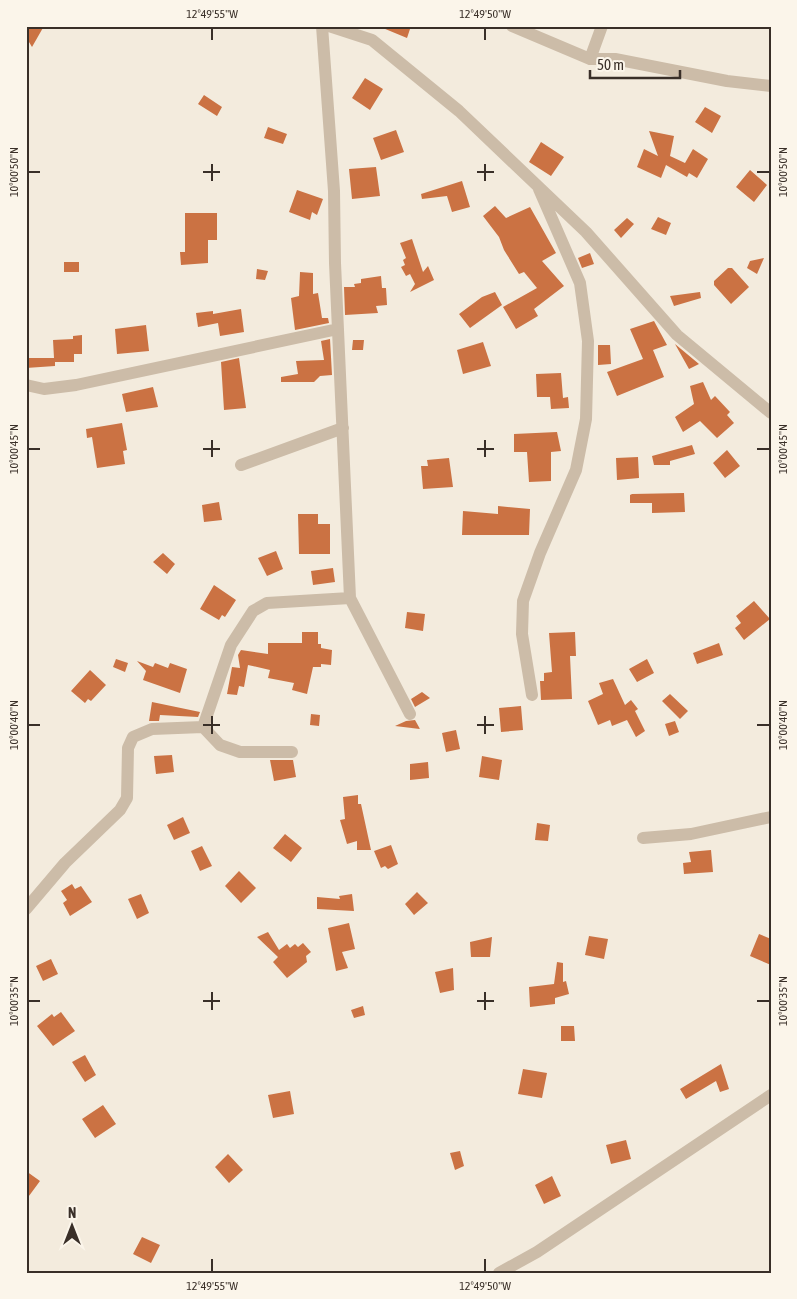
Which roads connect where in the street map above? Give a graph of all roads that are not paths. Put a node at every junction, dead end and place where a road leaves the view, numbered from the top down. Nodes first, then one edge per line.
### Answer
1 (322, 26) edge
2 (329, 26) edge
3 (512, 26) edge
4 (602, 26) edge
5 (590, 59) junction
6 (771, 86) edge
7 (536, 182) junction
8 (338, 329) junction
9 (26, 385) edge
10 (771, 413) edge
11 (343, 428) junction
12 (241, 465) dead end
13 (350, 598) junction
14 (532, 695) dead end
15 (410, 714) dead end
16 (203, 727) junction
17 (292, 752) dead end
18 (771, 816) edge
19 (643, 838) dead end
20 (26, 909) edge
21 (771, 1096) edge
22 (499, 1273) edge

1 - 8 street
2 - 7 street
3 - 5 street
4 - 5 street
5 - 6 street
7 - 10 street
7 - 14 street
8 - 9 street
8 - 11 street
11 - 12 street
11 - 13 street
13 - 15 street
13 - 16 street
16 - 17 street
16 - 20 street
18 - 19 street
21 - 22 street

